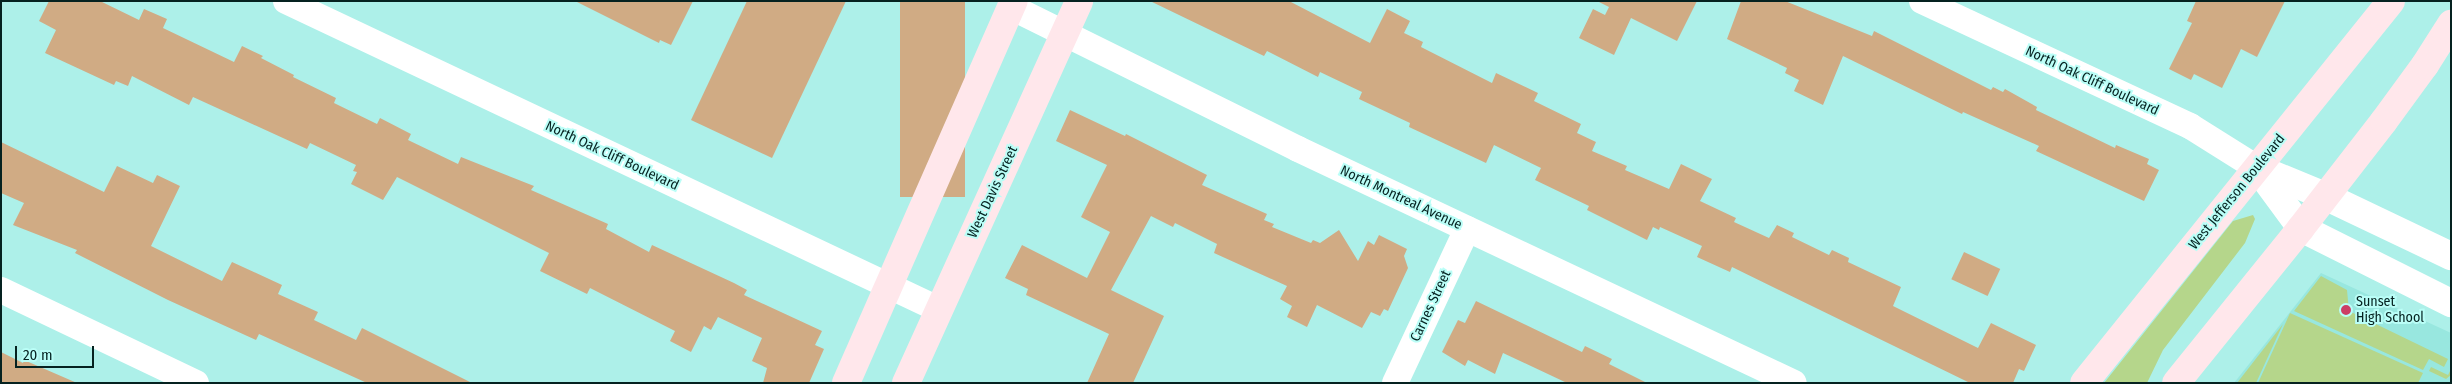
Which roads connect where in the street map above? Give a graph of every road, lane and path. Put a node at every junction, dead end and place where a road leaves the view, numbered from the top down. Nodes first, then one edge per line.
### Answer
1 (286, 1) edge
2 (1080, 1) edge
3 (1922, 1) edge
4 (2391, 1) edge
5 (1013, 4) edge
6 (2451, 24) edge
7 (1065, 33) junction
8 (2257, 168) junction
9 (2325, 196) junction
10 (2301, 228) junction
11 (1467, 229) junction
12 (2451, 256) edge
13 (889, 286) junction
14 (1, 290) edge
15 (2451, 303) edge
16 (938, 309) junction
17 (196, 383) edge
18 (846, 383) edge
19 (906, 383) edge
20 (1396, 383) edge
21 (1794, 383) edge
22 (2084, 383) edge
23 (2176, 383) edge

1 - 13 street, North Oak Cliff Boulevard
2 - 7 main road, West Davis Street
3 - 8 street, North Oak Cliff Boulevard
4 - 8 main road, West Jefferson Boulevard
5 - 7 street, North Montreal Avenue
5 - 13 main road
6 - 9 main road
7 - 11 street, North Montreal Avenue
7 - 16 main road, West Davis Street
8 - 9 street, North Oak Cliff Boulevard
8 - 10 street, North Oak Cliff Boulevard
8 - 22 main road, West Jefferson Boulevard
9 - 10 main road
9 - 12 street, North Oak Cliff Boulevard
10 - 15 street, North Oak Cliff Boulevard
10 - 23 main road
11 - 20 street, Carnes Street
11 - 21 street, North Montreal Avenue
13 - 16 street, North Oak Cliff Boulevard
13 - 18 main road
14 - 17 street
16 - 19 main road, West Davis Street

